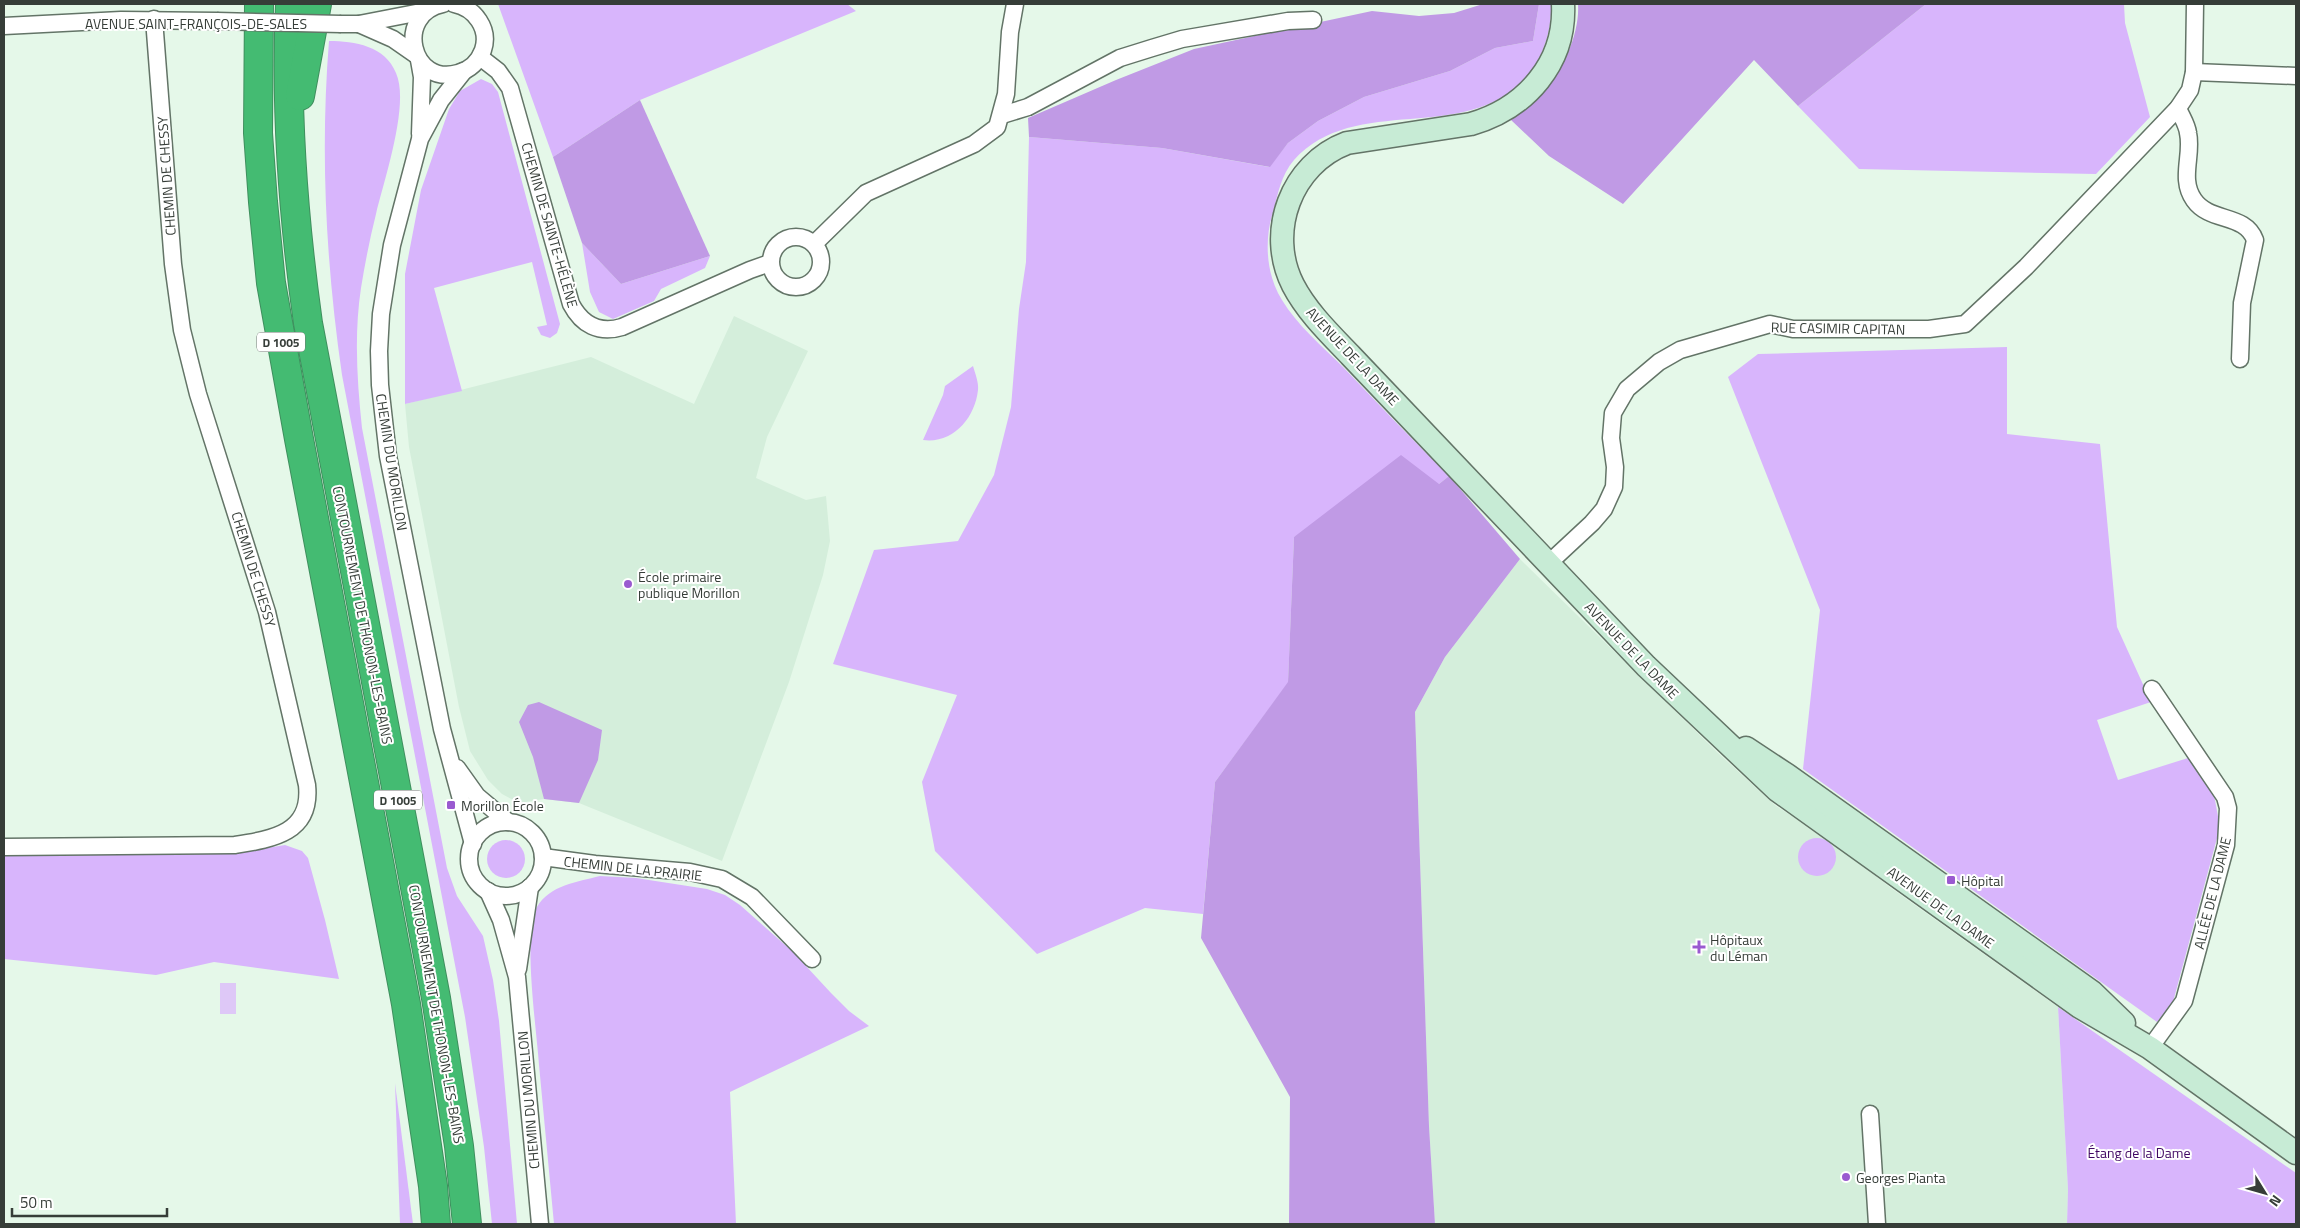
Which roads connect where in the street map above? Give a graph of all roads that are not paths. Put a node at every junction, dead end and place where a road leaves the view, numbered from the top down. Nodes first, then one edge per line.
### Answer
1 (259, 4) edge
2 (290, 4) edge
3 (317, 4) edge
4 (454, 4) edge
5 (1015, 4) edge
6 (1563, 4) edge
7 (2195, 4) edge
8 (433, 7) edge
9 (474, 10) edge
10 (154, 19) junction
11 (1313, 20) dead end
12 (359, 24) junction
13 (4, 26) edge
14 (418, 57) junction
15 (480, 57) junction
16 (464, 71) junction
17 (2194, 72) junction
18 (2296, 76) edge
19 (2178, 108) junction
20 (1002, 114) junction
21 (420, 139) junction
22 (290, 156) junction
23 (814, 244) junction
24 (770, 263) junction
25 (2240, 359) dead end
26 (1548, 563) junction
27 (2152, 689) dead end
28 (449, 755) junction
29 (508, 822) junction
30 (473, 844) junction
31 (4, 847) edge
32 (543, 857) junction
33 (530, 887) junction
34 (488, 891) junction
35 (812, 960) dead end
36 (517, 977) junction
37 (2150, 1048) junction
38 (1870, 1114) dead end
39 (2296, 1153) edge
40 (436, 1224) edge
41 (467, 1224) edge
42 (540, 1224) edge
43 (1877, 1224) edge

1 - 40 highway, CONTOURNEMENT DE THONON-LES-BAINS / D 1005
2 - 22 highway, CONTOURNEMENT DE THONON-LES-BAINS / D 1005
3 - 22 highway
4 - 9 street
5 - 20 street
6 - 26 main road, AVENUE DE LA DAME
7 - 17 street, RUE CASIMIR CAPITAN
8 - 12 street, AVENUE SAINT-FRANÇOIS-DE-SALES
8 - 14 street, CHEMIN DU MORILLON
9 - 15 street
10 - 12 street, AVENUE SAINT-FRANÇOIS-DE-SALES, bridge
10 - 13 street, AVENUE SAINT-FRANÇOIS-DE-SALES
10 - 31 street, CHEMIN DE CHESSY
11 - 20 street
12 - 14 street, AVENUE SAINT-FRANÇOIS-DE-SALES
14 - 16 street, AVENUE SAINT-FRANÇOIS-DE-SALES
14 - 21 street, CHEMIN DU MORILLON
15 - 16 street, CHEMIN DU MORILLON
15 - 24 street, CHEMIN DE SAINTE-HÉLÈNE
16 - 21 street, CHEMIN DU MORILLON
17 - 18 street
17 - 19 street, RUE CASIMIR CAPITAN
19 - 25 street
19 - 26 street, RUE CASIMIR CAPITAN
20 - 23 street
21 - 28 street, CHEMIN DU MORILLON
22 - 41 highway, CONTOURNEMENT DE THONON-LES-BAINS / D 1005
23 - 24 street
23 - 24 street
26 - 37 main road, AVENUE DE LA DAME
27 - 37 street, ALLÉE DE LA DAME
28 - 29 street, CHEMIN DU MORILLON
28 - 30 street, CHEMIN DU MORILLON
29 - 30 street
29 - 32 street
30 - 34 street
32 - 33 street
32 - 35 street, CHEMIN DE LA PRAIRIE
33 - 34 street
33 - 36 street, CHEMIN DU MORILLON
34 - 36 street, CHEMIN DU MORILLON
36 - 42 street, CHEMIN DU MORILLON
37 - 39 main road, AVENUE DE LA DAME
38 - 43 street

